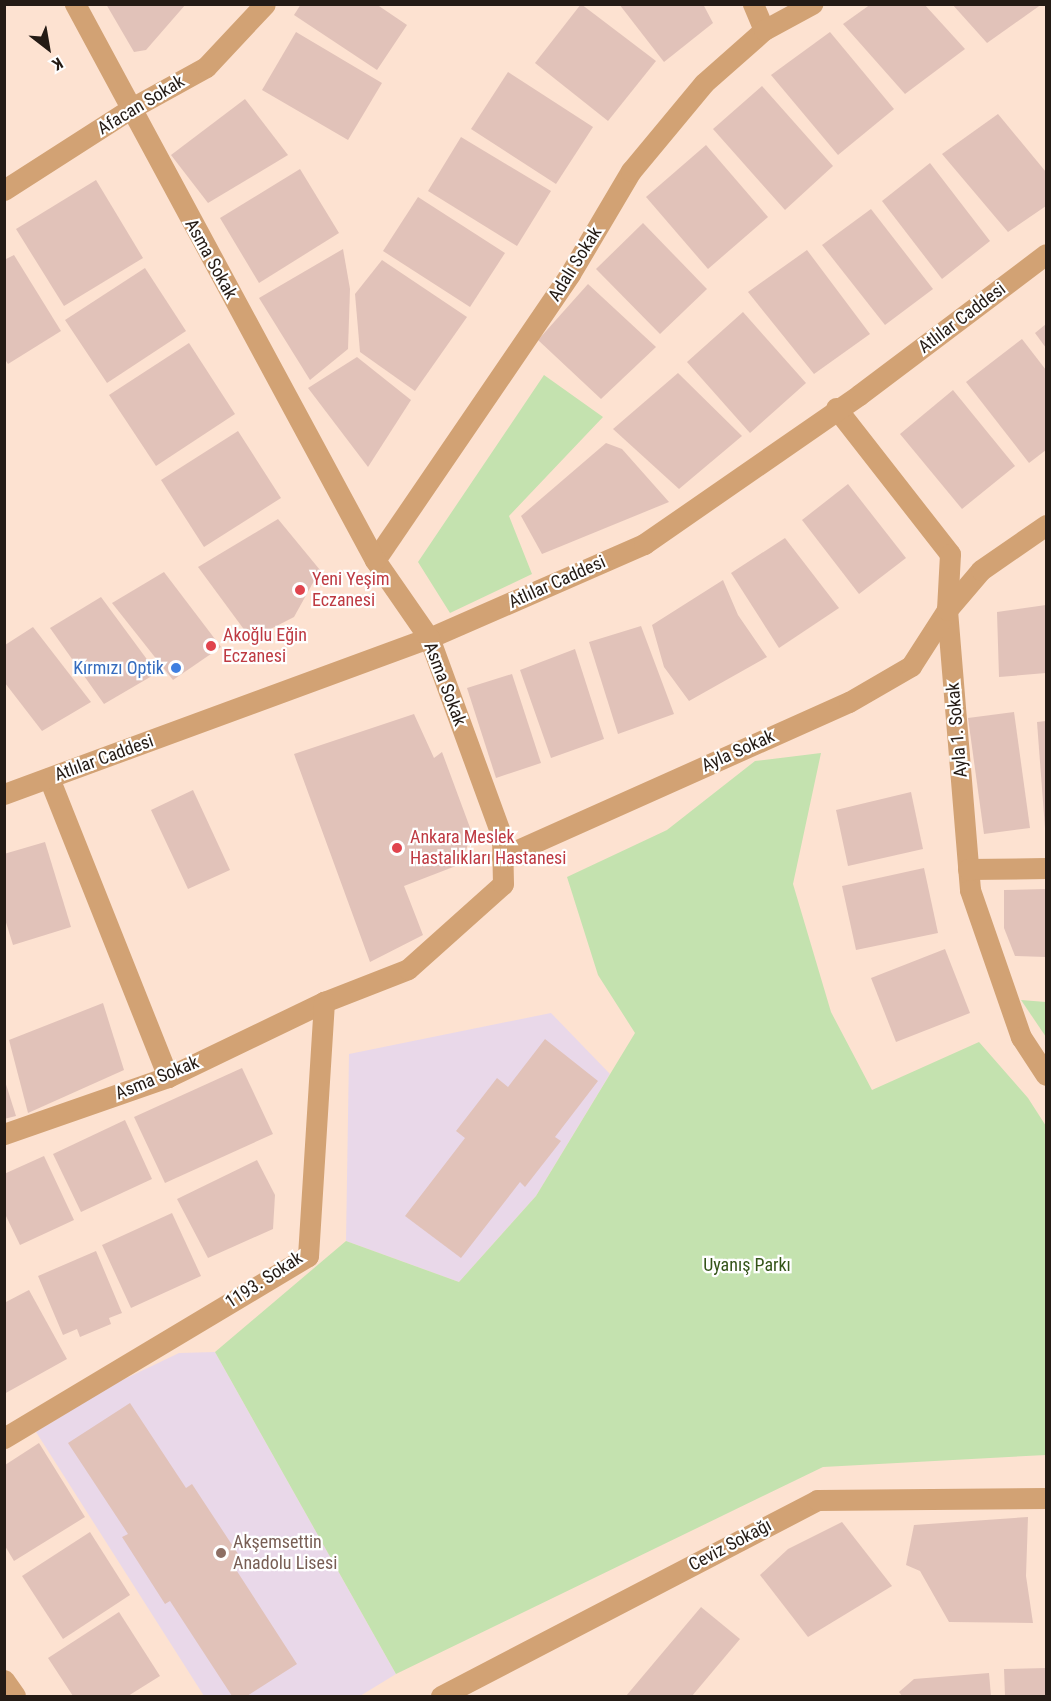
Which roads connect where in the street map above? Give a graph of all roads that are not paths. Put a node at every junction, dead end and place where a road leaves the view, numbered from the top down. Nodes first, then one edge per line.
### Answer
1 (75, 4) edge
2 (265, 4) edge
3 (753, 4) edge
4 (812, 4) edge
5 (764, 30) junction
6 (130, 110) junction
7 (4, 190) edge
8 (1047, 254) edge
9 (836, 408) junction
10 (1047, 525) edge
11 (375, 560) junction
12 (947, 610) junction
13 (429, 638) junction
14 (49, 778) junction
15 (4, 794) edge
16 (502, 857) junction
17 (1047, 868) edge
18 (968, 870) junction
19 (324, 1002) junction
20 (1047, 1075) edge
21 (168, 1077) junction
22 (4, 1134) edge
23 (4, 1438) edge
24 (1047, 1498) edge
25 (4, 1680) edge
26 (15, 1696) edge
27 (441, 1696) edge

1 - 6 street, Asma Sokak
2 - 6 street, Afacan Sokak
3 - 5 street
4 - 5 street, Adalı Sokak
5 - 11 street, Adalı Sokak
6 - 7 street, Afacan Sokak
6 - 11 street, Asma Sokak
8 - 9 street, Atlılar Caddesi
9 - 12 street, Ayla 1. Sokak
9 - 13 street, Atlılar Caddesi
10 - 12 street, Ayla Sokak
11 - 13 street, Asma Sokak
12 - 16 street, Ayla Sokak
12 - 18 street, Ayla 1. Sokak
13 - 14 street, Atlılar Caddesi
13 - 16 street, Asma Sokak
14 - 15 street, Atlılar Caddesi
14 - 21 street
16 - 19 street, Asma Sokak
17 - 18 street
18 - 20 street, Ayla 1. Sokak
19 - 21 street, Asma Sokak
19 - 23 street, 1193. Sokak
21 - 22 street, Asma Sokak
24 - 27 street, Ceviz Sokağı
25 - 26 street

